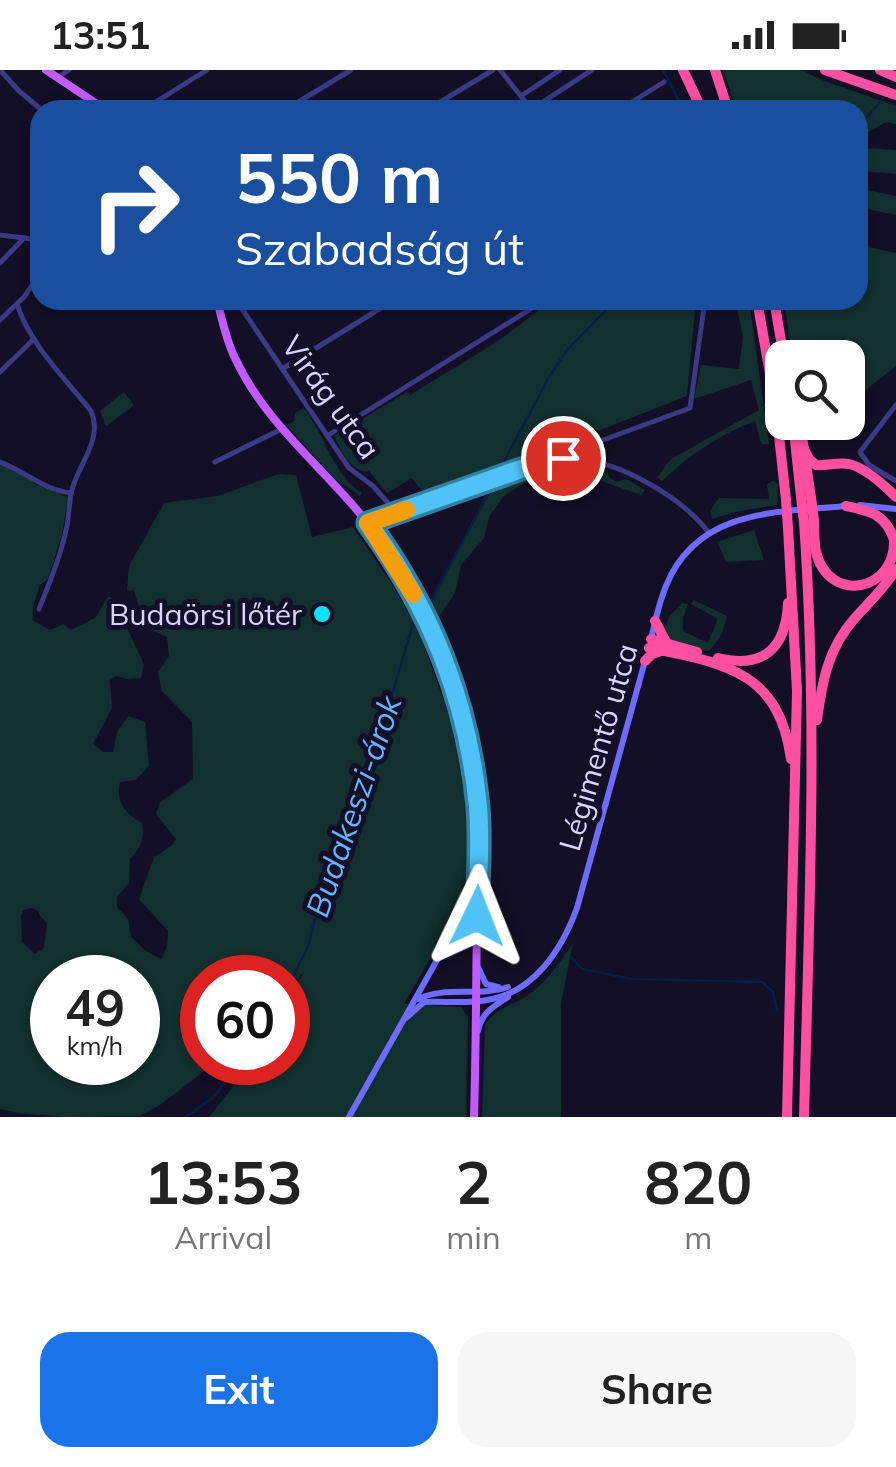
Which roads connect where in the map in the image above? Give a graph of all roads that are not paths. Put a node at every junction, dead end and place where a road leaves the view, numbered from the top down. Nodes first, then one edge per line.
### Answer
1 (0, 70) edge
2 (46, 70) edge
3 (70, 70) edge
4 (207, 70) edge
5 (351, 70) edge
6 (496, 70) edge
7 (560, 70) edge
8 (592, 70) edge
9 (683, 70) edge
10 (715, 70) edge
11 (825, 70) edge
12 (880, 70) edge
13 (895, 76) edge
14 (58, 78) junction
15 (664, 82) dead end
16 (889, 93) edge
17 (521, 96) junction
18 (30, 100) edge
19 (91, 100) edge
20 (159, 100) edge
21 (302, 100) edge
22 (444, 100) edge
23 (524, 100) edge
24 (547, 100) edge
25 (635, 100) edge
26 (697, 100) edge
27 (725, 100) edge
28 (0, 235) edge
29 (24, 238) junction
30 (30, 239) edge
31 (0, 262) edge
32 (30, 288) edge
33 (18, 304) junction
34 (220, 310) edge
35 (243, 310) edge
36 (378, 310) edge
37 (530, 310) edge
38 (704, 310) edge
39 (759, 310) edge
40 (776, 310) edge
41 (0, 320) edge
42 (34, 340) junction
43 (781, 340) edge
44 (282, 368) junction
45 (0, 372) edge
46 (896, 404) edge
47 (282, 429) junction
48 (327, 436) junction
49 (799, 440) edge
50 (801, 440) edge
51 (804, 449) junction
52 (563, 458) junction
53 (0, 462) edge
54 (215, 462) dead end
55 (896, 482) edge
56 (71, 493) junction
57 (896, 497) edge
58 (807, 499) junction
59 (846, 506) junction
60 (896, 509) edge
61 (396, 513) junction
62 (809, 522) junction
63 (368, 523) junction
64 (788, 532) junction
65 (709, 533) junction
66 (896, 569) edge
67 (39, 609) dead end
68 (656, 621) junction
69 (650, 643) junction
70 (664, 647) junction
71 (645, 661) junction
72 (813, 751) junction
73 (796, 808) junction
74 (478, 886) junction
75 (463, 913) junction
76 (477, 916) junction
77 (477, 966) junction
78 (528, 981) junction
79 (508, 987) junction
80 (476, 997) junction
81 (458, 1002) junction
82 (413, 1003) junction
83 (406, 1018) junction
84 (476, 1020) junction
85 (476, 1038) junction
86 (349, 1117) edge
87 (474, 1117) edge
88 (787, 1117) edge
89 (804, 1117) edge

1 - 18 street
2 - 14 main road
3 - 14 street
4 - 20 street
5 - 21 street
6 - 17 street
6 - 22 street
7 - 17 street
8 - 24 street
9 - 26 highway
10 - 27 highway
11 - 16 highway
12 - 13 highway
14 - 19 main road
15 - 25 street
17 - 23 street
28 - 29 street
29 - 30 street
29 - 31 street
32 - 33 street
33 - 41 street
33 - 42 street
34 - 47 main road
35 - 44 street, Virág utca
36 - 44 street
37 - 48 street
38 - 52 street
39 - 64 highway, bridge
40 - 43 highway
42 - 45 street
42 - 56 street
44 - 48 street, Virág utca
46 - 55 street
47 - 54 street
47 - 63 main road
48 - 61 street, Virág utca
49 - 58 highway
50 - 51 highway
51 - 57 highway
51 - 58 highway
52 - 61 street
52 - 65 street
53 - 56 street
56 - 67 street
58 - 62 highway, bridge
59 - 60 main road, Légimentő utca
59 - 62 highway
59 - 65 main road, Légimentő utca
61 - 63 street
62 - 72 highway
63 - 74 main road
64 - 70 highway
64 - 73 highway
65 - 68 main road, Légimentő utca
66 - 72 highway
68 - 69 main road, Légimentő utca
68 - 70 highway
69 - 70 highway
69 - 71 main road, Légimentő utca
70 - 71 highway
70 - 73 highway
71 - 78 main road, Légimentő utca
72 - 89 highway
73 - 88 highway
74 - 75 main road
74 - 76 main road
75 - 76 main road
75 - 82 main road
76 - 77 main road
77 - 79 main road
77 - 80 main road
78 - 79 main road
78 - 80 main road, Légimentő utca
78 - 85 main road
79 - 80 main road
80 - 81 main road
80 - 82 main road
80 - 84 main road
81 - 83 main road
81 - 84 main road
82 - 83 main road
83 - 86 main road
84 - 85 main road
85 - 87 main road

